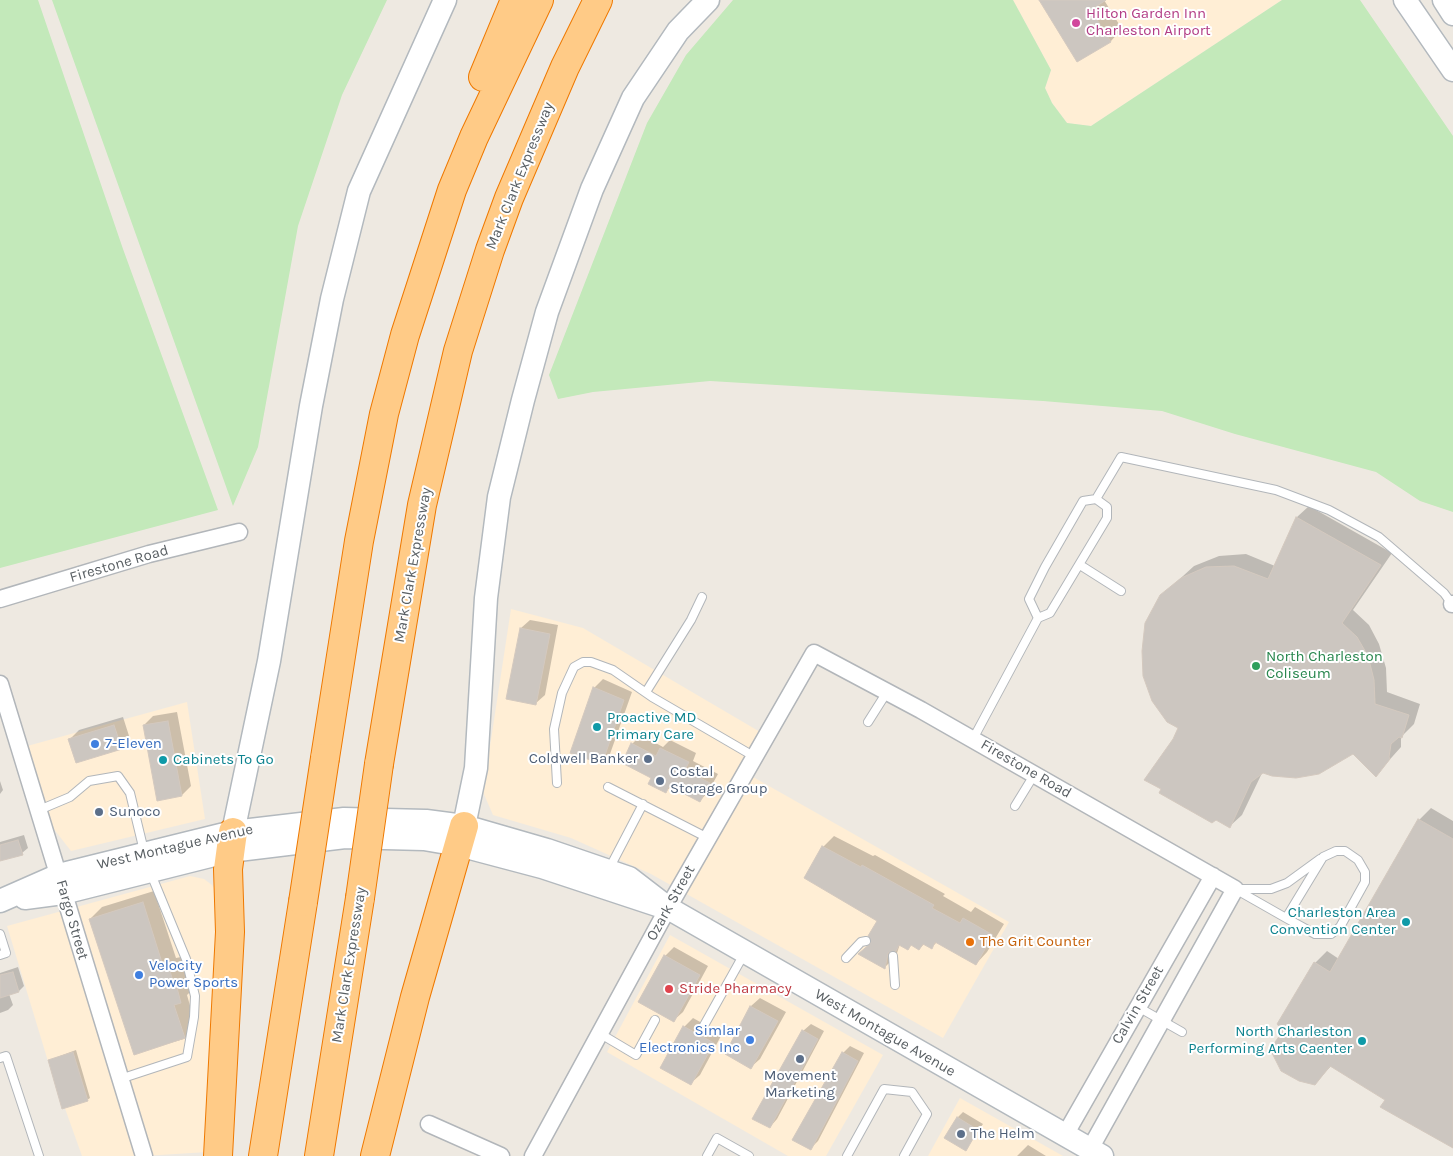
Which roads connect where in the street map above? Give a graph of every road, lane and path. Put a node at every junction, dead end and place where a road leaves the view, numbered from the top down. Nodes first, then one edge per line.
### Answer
1 (445, 0) edge
2 (516, 0) edge
3 (539, 0) edge
4 (598, 0) edge
5 (708, 0) edge
6 (1405, 0) edge
7 (1444, 0) edge
8 (1453, 14) edge
9 (1453, 70) edge
10 (399, 358) junction
11 (1096, 499) junction
12 (239, 532) dead end
13 (1080, 565) junction
14 (1121, 591) dead end
15 (702, 597) dead end
16 (0, 599) edge
17 (1453, 605) edge
18 (1038, 618) junction
19 (814, 653) joint
20 (0, 684) edge
21 (646, 692) junction
22 (887, 692) junction
23 (868, 722) dead end
24 (973, 740) junction
25 (755, 757) junction
26 (1034, 774) junction
27 (556, 783) dead end
28 (608, 787) dead end
29 (642, 804) junction
30 (1015, 806) dead end
31 (39, 810) junction
32 (461, 835) junction
33 (708, 838) junction
34 (231, 841) junction
35 (1323, 857) junction
36 (147, 861) junction
37 (608, 871) junction
38 (1213, 876) junction
39 (61, 884) junction
40 (1236, 889) junction
41 (0, 901) edge
42 (668, 908) junction
43 (1286, 918) junction
44 (0, 934) edge
45 (866, 941) dead end
46 (745, 953) junction
47 (0, 955) edge
48 (893, 956) dead end
49 (846, 958) dead end
50 (896, 985) dead end
51 (1137, 1007) junction
52 (655, 1020) dead end
53 (1162, 1020) junction
54 (702, 1028) dead end
55 (1182, 1032) dead end
56 (600, 1033) junction
57 (0, 1057) edge
58 (120, 1079) junction
59 (429, 1124) dead end
60 (1065, 1135) junction
61 (1096, 1153) edge
62 (39, 1156) edge
63 (144, 1156) edge
64 (218, 1156) edge
65 (263, 1156) edge
66 (319, 1156) edge
67 (375, 1156) edge
68 (500, 1156) edge
69 (533, 1156) edge
70 (707, 1156) edge
71 (749, 1156) edge
72 (846, 1156) edge
73 (904, 1156) edge

1 - 34 main road
2 - 10 highway
3 - 10 highway
4 - 66 highway, Mark Clark Expressway, bridge
5 - 32 main road
6 - 9 main road
7 - 8 main road
10 - 65 highway, bridge
11 - 13 lane
11 - 17 lane
11 - 18 lane
12 - 16 street, Firestone Road
13 - 14 lane
13 - 18 lane
15 - 21 lane
18 - 24 lane
19 - 22 street, Firestone Road
19 - 25 street, Ozark Street
20 - 31 street, Fargo Street
21 - 25 lane
21 - 27 lane
22 - 23 lane
22 - 24 street, Firestone Road
24 - 26 street, Firestone Road
25 - 33 street, Ozark Street
26 - 30 lane
26 - 38 street, Firestone Road
28 - 29 lane
29 - 33 lane
29 - 37 lane
31 - 36 lane
31 - 39 street, Fargo Street
32 - 34 main road, West Montague Avenue
32 - 37 main road, West Montague Avenue
32 - 42 main road, West Montague Avenue
32 - 67 highway
33 - 42 street, Ozark Street
34 - 36 main road, West Montague Avenue
34 - 64 highway
35 - 40 lane
35 - 43 lane
35 - 43 lane
36 - 39 main road, West Montague Avenue
36 - 58 lane
37 - 42 main road, West Montague Avenue
38 - 40 street, Firestone Road
38 - 51 street, Calvin Street
39 - 41 main road, West Montague Avenue
39 - 58 street, Fargo Street
40 - 43 lane
40 - 53 street, Calvin Street
42 - 46 main road, West Montague Avenue
42 - 56 street, Ozark Street
44 - 47 lane
45 - 49 lane
46 - 54 lane
46 - 60 main road, West Montague Avenue
48 - 50 lane
51 - 53 lane
51 - 60 street, Calvin Street
52 - 56 lane
53 - 55 lane
53 - 61 street, Calvin Street
56 - 69 street, Ozark Street
57 - 62 lane
58 - 63 street, Fargo Street
59 - 68 street
60 - 61 main road, West Montague Avenue
70 - 71 lane
72 - 73 lane

